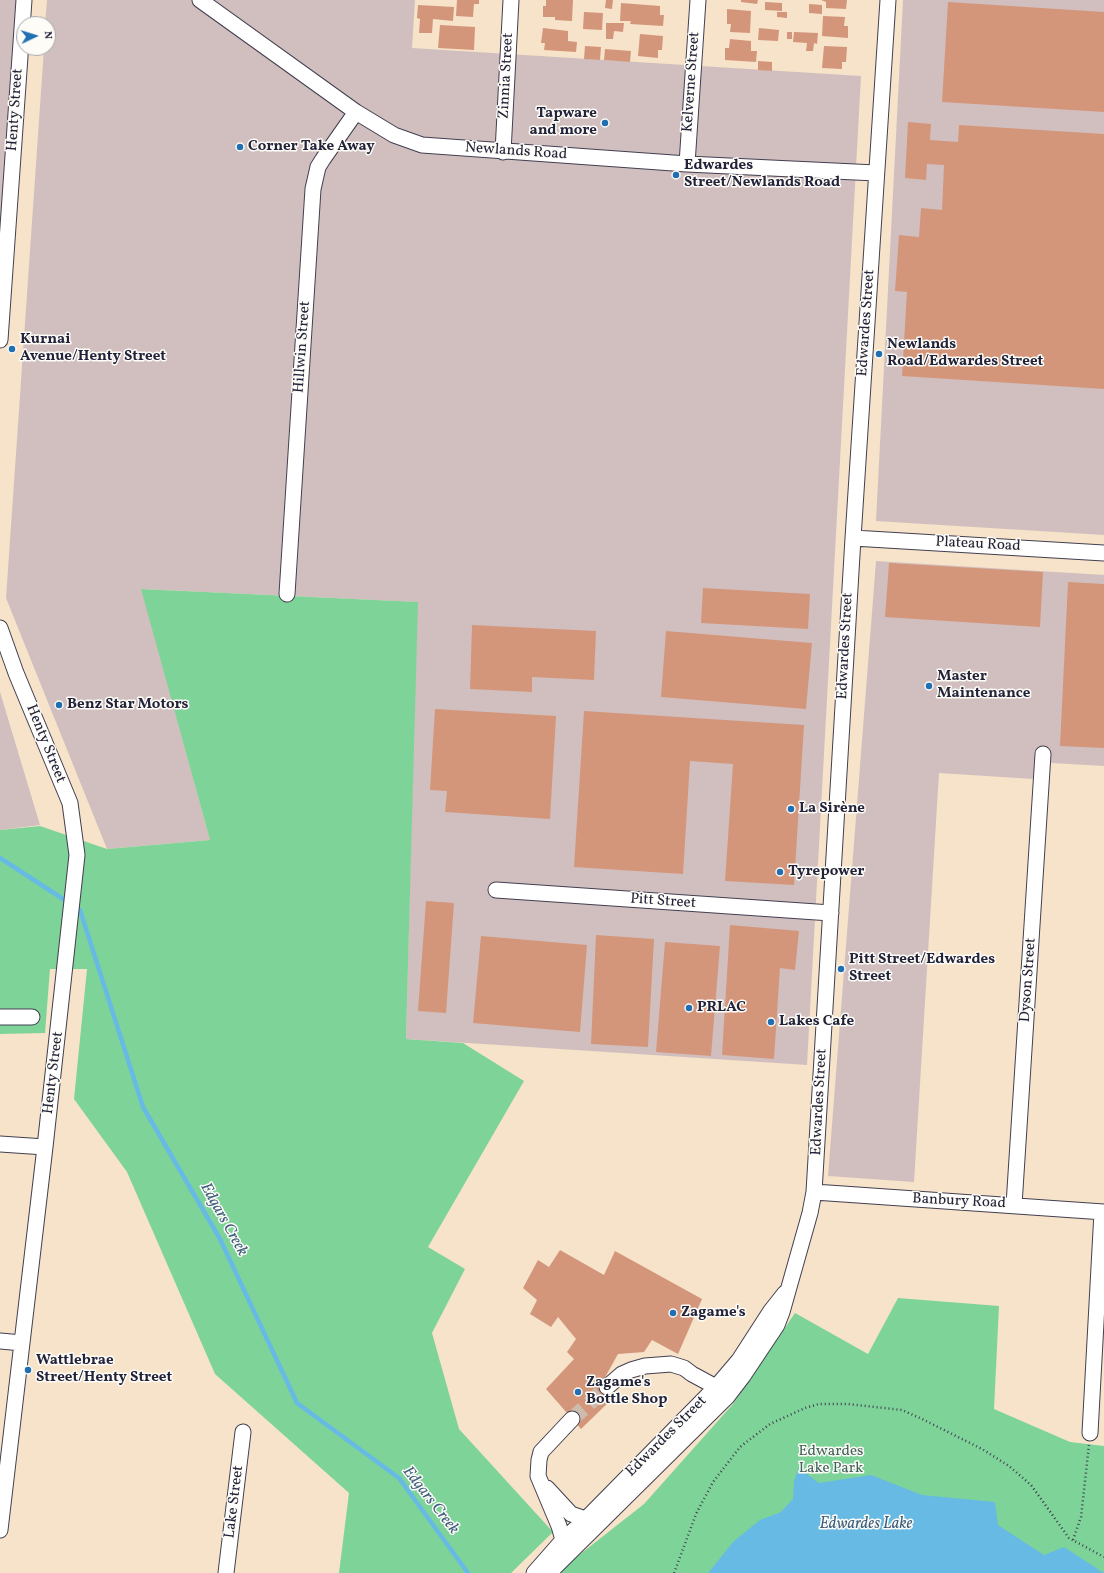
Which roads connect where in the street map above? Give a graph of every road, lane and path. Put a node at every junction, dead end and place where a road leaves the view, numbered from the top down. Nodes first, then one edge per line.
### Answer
1 (24, 0) edge
2 (200, 0) edge
3 (511, 0) edge
4 (698, 0) edge
5 (888, 0) edge
6 (356, 112) junction
7 (503, 152) junction
8 (687, 164) junction
9 (876, 173) junction
10 (0, 340) edge
11 (853, 538) junction
12 (1104, 553) edge
13 (288, 594) dead end
14 (0, 628) edge
15 (1043, 754) dead end
16 (496, 890) dead end
17 (831, 913) junction
18 (0, 1017) edge
19 (32, 1018) dead end
20 (0, 1144) edge
21 (46, 1147) junction
22 (814, 1192) junction
23 (1014, 1205) junction
24 (1103, 1212) edge
25 (788, 1289) junction
26 (0, 1341) edge
27 (22, 1343) junction
28 (607, 1387) tunnel mouth
29 (716, 1387) junction
30 (1098, 1401) edge
31 (722, 1402) junction
32 (572, 1419) tunnel mouth
33 (243, 1432) dead end
34 (1090, 1433) joint
35 (538, 1476) junction
36 (587, 1529) junction
37 (0, 1530) edge
38 (563, 1540) junction
39 (1073, 1540) junction
40 (1104, 1557) edge
41 (226, 1573) edge
42 (534, 1573) edge
43 (549, 1573) edge
44 (674, 1573) edge

1 - 10 street, Henty Street
2 - 6 street, Newlands Road
3 - 7 street, Zinnia Street
4 - 8 street, Kelverne Street
5 - 9 street, Edwardes Street
6 - 7 street, Newlands Road
6 - 13 street, Hillwin Street
7 - 8 street, Newlands Road
8 - 9 street, Newlands Road
9 - 11 street, Edwardes Street
11 - 12 street, Plateau Road
11 - 17 street, Edwardes Street
14 - 21 street, Henty Street
15 - 23 street, Dyson Street
16 - 17 street, Pitt Street
17 - 22 street, Edwardes Street
18 - 19 street
20 - 21 street
21 - 27 street, Henty Street
22 - 23 street, Banbury Road
22 - 25 street, Edwardes Street
23 - 24 street, Banbury Road
24 - 30 street
25 - 29 street, Edwardes Street
25 - 31 street, Edwardes Street
26 - 27 street
27 - 37 street, Henty Street
28 - 29 street
29 - 31 street
29 - 36 street, Edwardes Street
30 - 34 street
31 - 36 street, Edwardes Street
32 - 35 street
33 - 41 street, Lake Street
34 - 39 path
35 - 36 street
35 - 38 street
36 - 38 street, Edwardes Street
36 - 43 street, Edwardes Street
38 - 42 street, Edwardes Street
39 - 40 path
39 - 44 path

